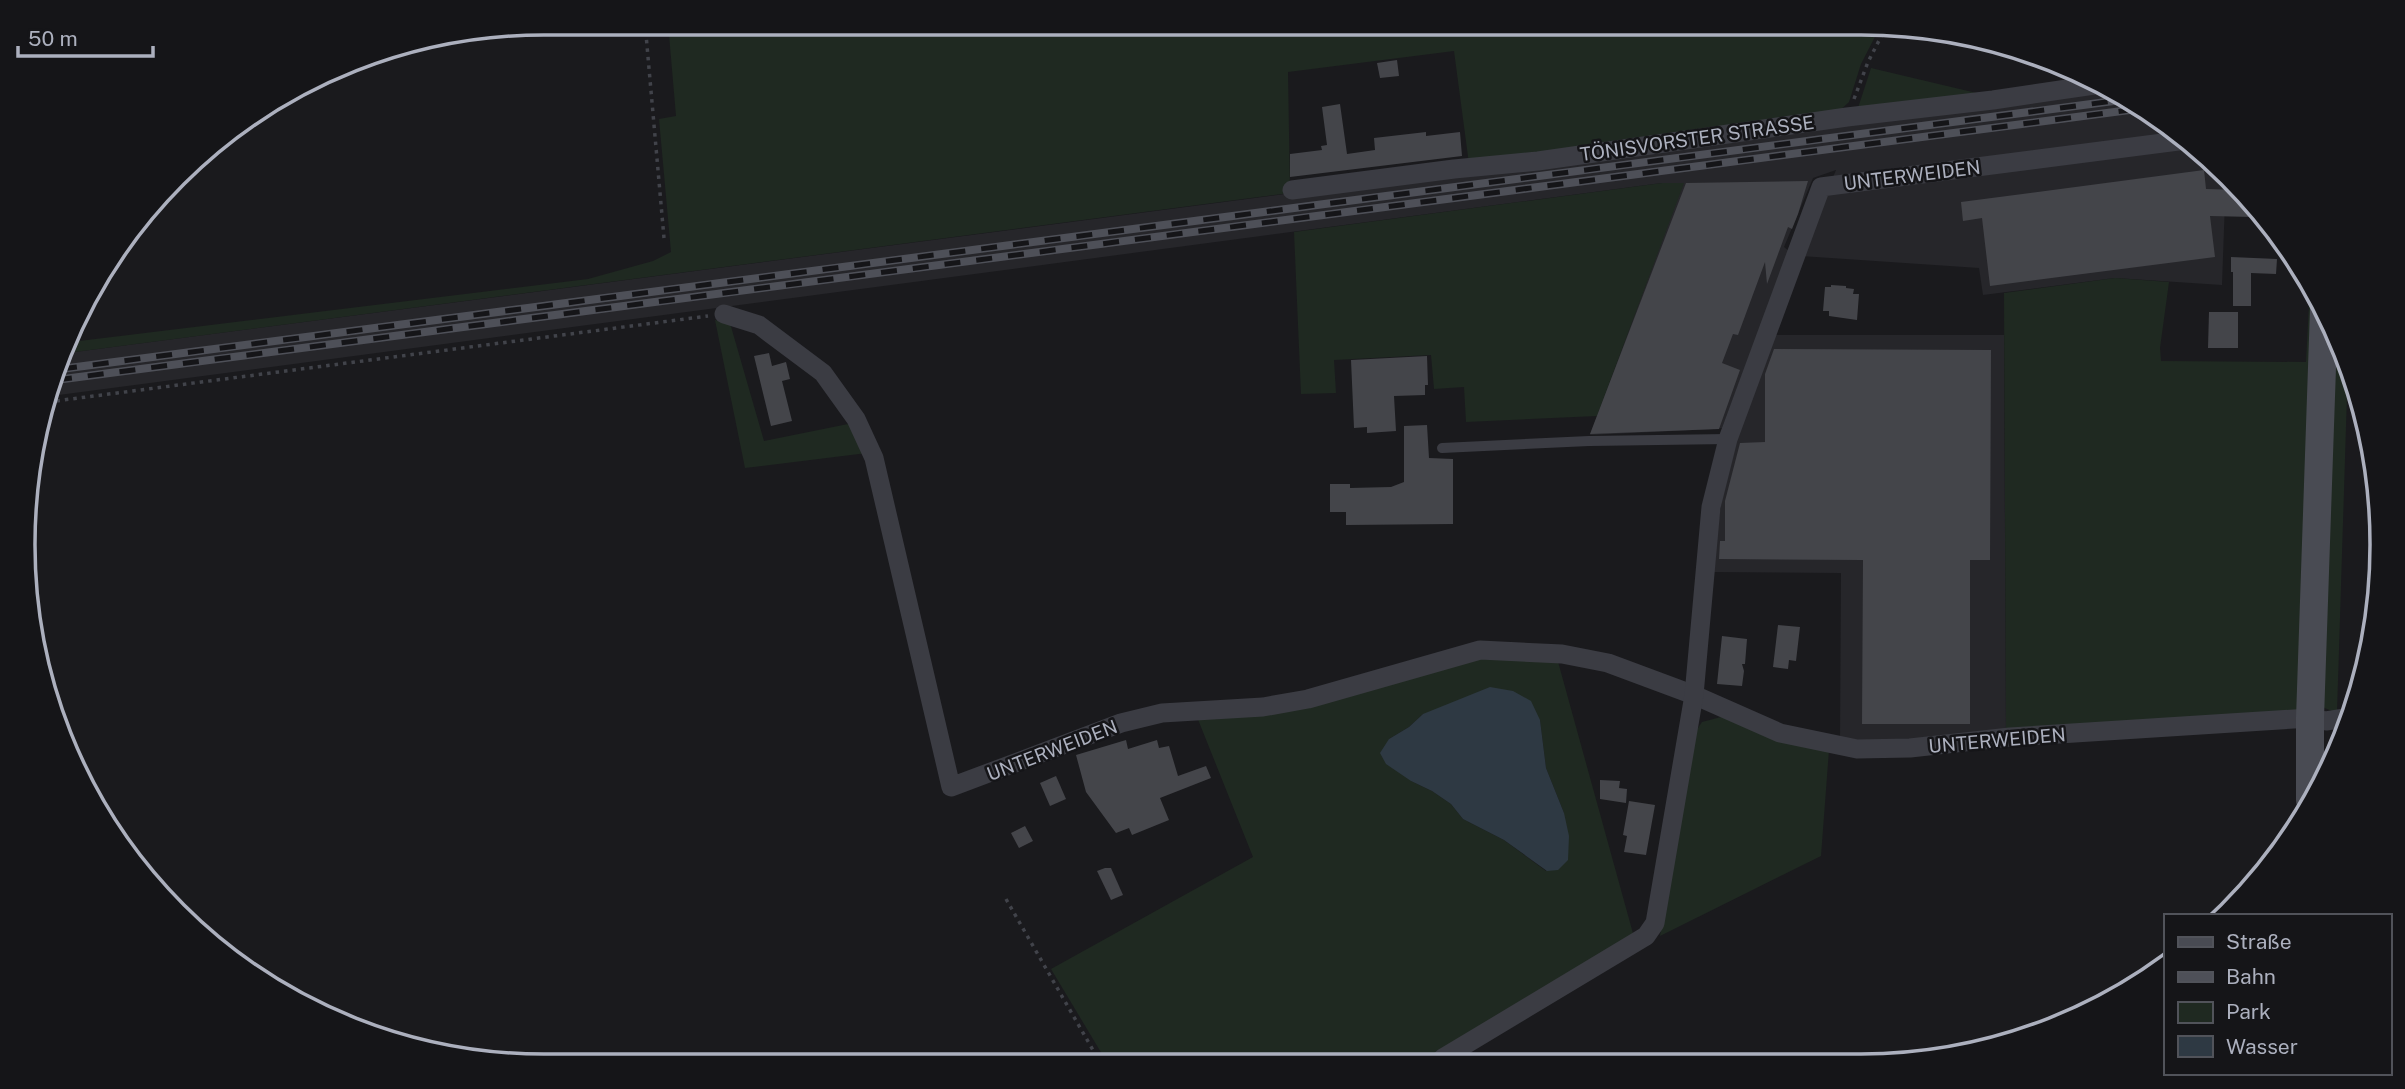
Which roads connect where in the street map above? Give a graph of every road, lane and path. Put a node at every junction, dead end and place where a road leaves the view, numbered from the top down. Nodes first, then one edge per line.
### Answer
1 (646, 35) edge
2 (1882, 36) edge
3 (2083, 87) edge
4 (1847, 117) junction
5 (2173, 142) edge
6 (1292, 190) dead end
7 (664, 238) dead end
8 (724, 314) joint
9 (2323, 333) edge
10 (56, 401) edge
11 (1728, 439) junction
12 (1442, 448) dead end
13 (1693, 695) junction
14 (2310, 719) junction
15 (2339, 719) edge
16 (2310, 784) edge
17 (1006, 899) dead end
18 (1095, 1054) edge
19 (1450, 1054) edge

1 - 7 path
2 - 4 path
3 - 4 street, TÖNISVORSTER STRASSE
4 - 6 street, TÖNISVORSTER STRASSE
5 - 11 street, UNTERWEIDEN
8 - 10 path
8 - 13 street, UNTERWEIDEN
9 - 14 main road
11 - 12 lane
11 - 13 street, UNTERWEIDEN
13 - 14 street, UNTERWEIDEN
13 - 19 street, UNTERWEIDEN
14 - 15 street, UNTERWEIDEN
14 - 16 main road
17 - 18 path

